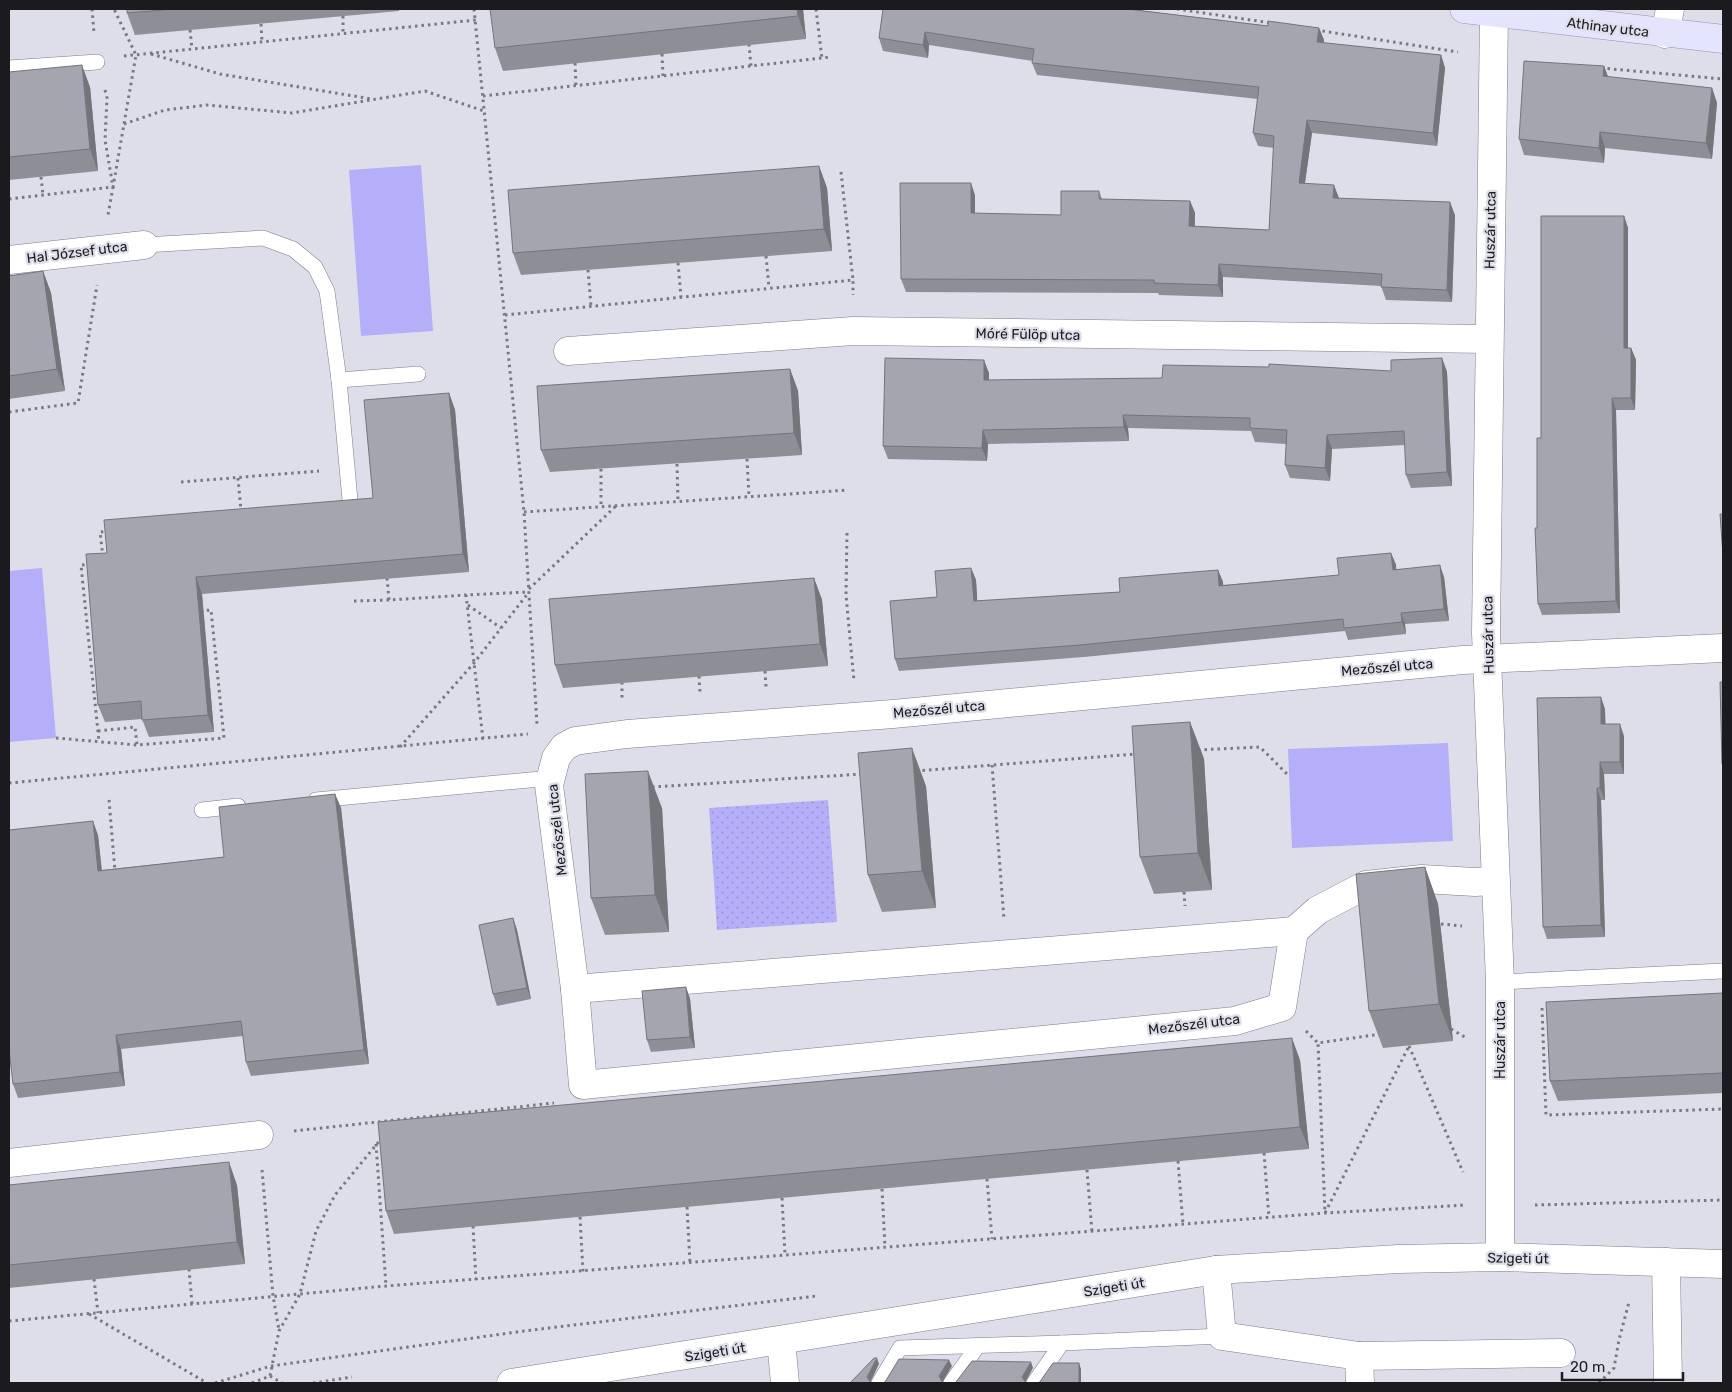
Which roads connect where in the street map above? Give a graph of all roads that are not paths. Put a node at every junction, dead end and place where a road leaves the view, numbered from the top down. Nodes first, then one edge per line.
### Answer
1 (1464, 9) edge
2 (1494, 13) junction
3 (1667, 21) edge
4 (1723, 39) edge
5 (97, 62) dead end
6 (9, 68) edge
7 (144, 245) joint
8 (9, 260) edge
9 (1489, 339) junction
10 (568, 351) dead end
11 (418, 374) dead end
12 (339, 380) junction
13 (350, 500) edge
14 (1723, 648) edge
15 (1488, 659) junction
16 (551, 778) junction
17 (299, 801) edge
18 (251, 805) edge
19 (202, 810) dead end
20 (1494, 881) junction
21 (1294, 931) junction
22 (1723, 972) edge
23 (1500, 982) junction
24 (575, 989) junction
25 (258, 1135) road end
26 (9, 1163) edge
27 (1500, 1257) junction
28 (1666, 1262) junction
29 (1723, 1264) edge
30 (1216, 1270) junction
31 (1222, 1336) junction
32 (781, 1341) junction
33 (1062, 1343) junction
34 (977, 1347) junction
35 (1561, 1353) dead end
36 (1359, 1356) junction
37 (511, 1383) edge
38 (785, 1383) edge
39 (879, 1383) edge
40 (951, 1383) edge
41 (1034, 1383) edge
42 (1360, 1383) edge
43 (1668, 1383) edge

1 - 2 main road, Athinay utca
2 - 3 main road, Athinay utca
2 - 9 street, Huszár utca
3 - 4 main road, Athinay utca
5 - 6 lane
7 - 8 street, Hal József utca
7 - 12 lane
9 - 10 street, Móré Fülöp utca
9 - 15 street, Huszár utca
11 - 12 lane
12 - 13 lane
14 - 15 street, Mezőszél utca
15 - 16 street, Mezőszél utca
15 - 20 street, Huszár utca
16 - 17 lane
16 - 24 street, Mezőszél utca
18 - 19 lane
20 - 21 street
20 - 23 street, Huszár utca
21 - 24 street
21 - 24 street, Mezőszél utca
22 - 23 lane
23 - 27 street, Huszár utca
25 - 26 street
27 - 28 street, Szigeti út
27 - 30 street, Szigeti út
28 - 29 street, Szigeti út
28 - 43 street
30 - 31 street
30 - 32 street, Szigeti út
31 - 33 lane
31 - 36 street
32 - 37 street, Szigeti út
32 - 38 street
33 - 34 lane
33 - 41 lane
34 - 39 lane
34 - 40 lane
35 - 36 street
36 - 42 street

